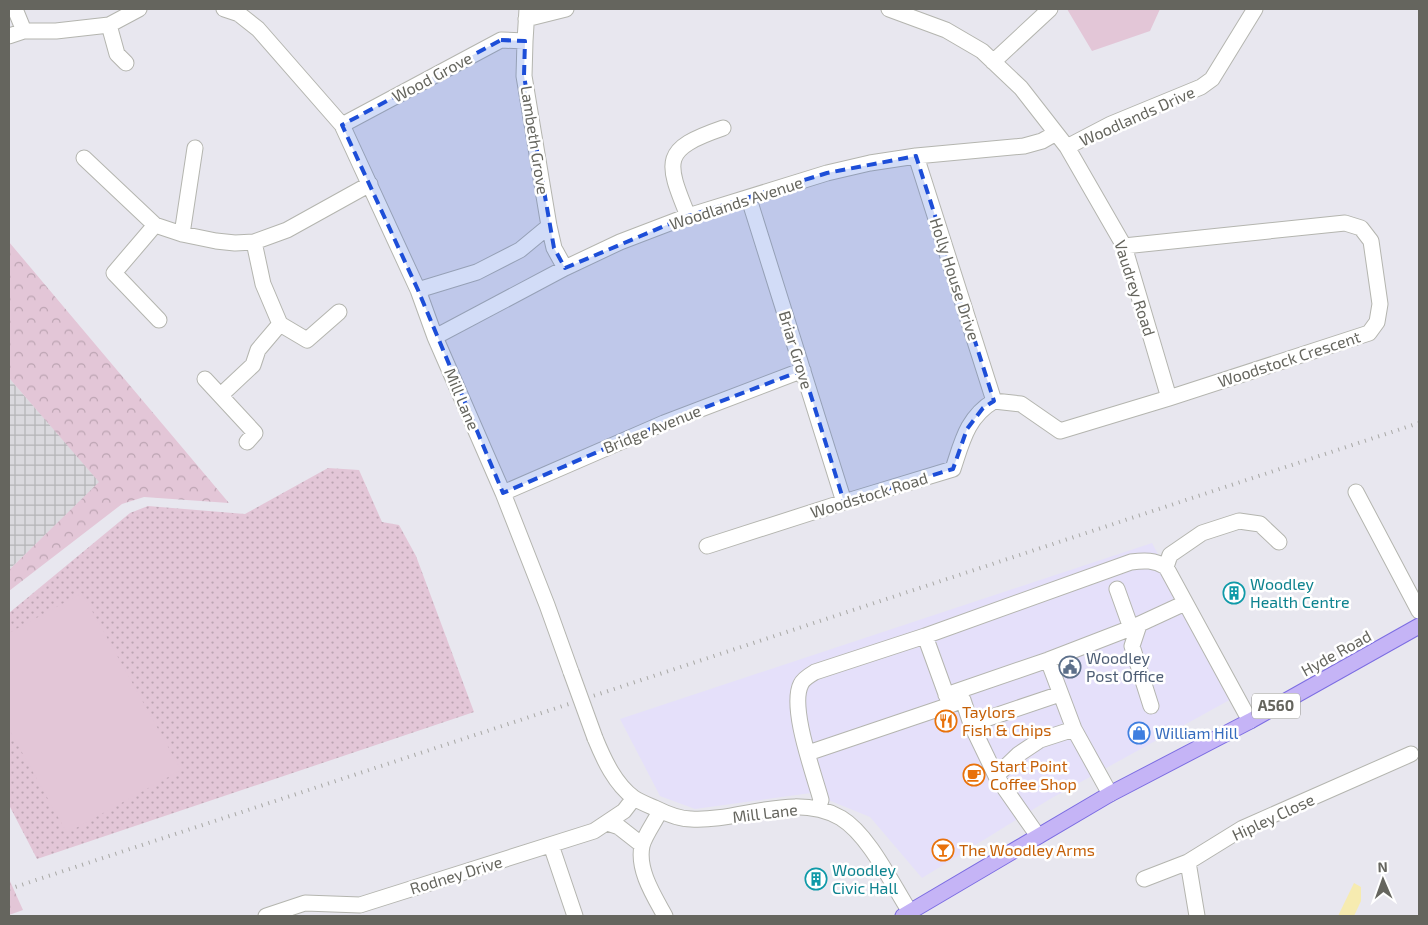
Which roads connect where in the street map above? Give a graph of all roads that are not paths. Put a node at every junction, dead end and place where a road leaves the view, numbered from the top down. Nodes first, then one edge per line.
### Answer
1 (15, 9) edge
2 (139, 9) edge
3 (224, 9) edge
4 (566, 9) edge
5 (889, 9) edge
6 (1050, 9) edge
7 (1255, 9) edge
8 (240, 12) edge
9 (527, 14) edge
10 (109, 25) junction
11 (24, 31) junction
12 (9, 36) edge
13 (525, 41) junction
14 (993, 62) junction
15 (126, 63) dead end
16 (342, 125) junction
17 (723, 128) dead end
18 (1056, 133) junction
19 (1067, 147) junction
20 (195, 148) dead end
21 (916, 156) junction
22 (84, 158) dead end
23 (370, 184) junction
24 (749, 199) junction
25 (688, 216) junction
26 (155, 225) junction
27 (549, 226) junction
28 (182, 234) junction
29 (254, 242) junction
30 (1124, 246) junction
31 (565, 268) junction
32 (418, 290) junction
33 (340, 312) dead end
34 (159, 320) dead end
35 (280, 324) junction
36 (435, 337) junction
37 (803, 370) junction
38 (205, 379) dead end
39 (221, 395) junction
40 (1169, 398) junction
41 (994, 402) junction
42 (247, 442) dead end
43 (1356, 492) dead end
44 (503, 493) junction
45 (844, 502) junction
46 (1279, 542) dead end
47 (707, 546) dead end
48 (1166, 567) junction
49 (1117, 589) dead end
50 (1185, 603) junction
51 (1419, 611) edge
52 (1419, 626) edge
53 (1135, 627) junction
54 (925, 636) junction
55 (1048, 660) junction
56 (1060, 694) junction
57 (948, 700) junction
58 (1151, 706) dead end
59 (1250, 720) junction
60 (971, 724) junction
61 (1074, 728) junction
62 (808, 753) junction
63 (1411, 754) dead end
64 (996, 776) junction
65 (1110, 794) junction
66 (634, 798) junction
67 (818, 809) junction
68 (660, 811) junction
69 (608, 823) junction
70 (1038, 836) junction
71 (551, 845) junction
72 (642, 845) junction
73 (1188, 862) junction
74 (1144, 879) dead end
75 (907, 914) edge
76 (266, 916) edge
77 (575, 916) edge
78 (665, 916) edge
79 (1197, 916) edge

1 - 11 street
2 - 10 street
3 - 8 street, Mill Lane
4 - 9 street
5 - 14 street, Vaudrey Road
6 - 14 street
7 - 19 street, Woodlands Drive
8 - 16 street, Mill Lane
9 - 13 street, Lambeth Grove
10 - 11 street
10 - 15 street
11 - 12 street
13 - 16 street, Wood Grove
13 - 27 street, Lambeth Grove
14 - 18 street, Vaudrey Road
16 - 23 street, Mill Lane
17 - 25 street
18 - 19 street, Vaudrey Road
18 - 21 street, Woodlands Avenue
19 - 30 street, Vaudrey Road
20 - 28 street
21 - 24 street, Woodlands Avenue
21 - 41 street, Holly House Drive
22 - 26 street
23 - 29 street
23 - 32 street, Mill Lane
24 - 25 street, Woodlands Avenue
24 - 37 street, Briar Grove
25 - 31 street, Woodlands Avenue
26 - 28 street
26 - 34 street
27 - 31 street, Lambeth Grove
27 - 32 street
28 - 29 street
29 - 35 street
30 - 40 street, Vaudrey Road
30 - 40 street, Woodstock Crescent
31 - 36 street, Woodlands Avenue
32 - 36 street, Mill Lane
33 - 35 street
35 - 39 street
36 - 44 street, Mill Lane
37 - 44 street, Bridge Avenue
37 - 45 street, Briar Grove
38 - 39 street
39 - 42 street
40 - 41 street, Woodstock Crescent
41 - 45 street, Woodstock Road
43 - 51 street
44 - 66 street, Mill Lane, bridge
45 - 47 street, Woodstock Road
46 - 48 street
48 - 50 street
48 - 54 street
49 - 53 street
50 - 53 street
50 - 59 street
52 - 59 main road, Hyde Road / A560
53 - 55 street
53 - 58 street
54 - 57 street
54 - 62 street
55 - 56 street
55 - 57 street
56 - 60 street
56 - 61 street
57 - 60 street
57 - 62 street
59 - 65 main road, Hyde Road / A560
60 - 64 street
61 - 64 street
61 - 65 street
62 - 67 street
63 - 73 street, Hipley Close
64 - 70 street
65 - 70 main road, Hyde Road / A560
66 - 68 street, Mill Lane
66 - 69 street, Rodney Drive
67 - 68 street, Mill Lane
67 - 75 street, Mill Lane
68 - 72 street
69 - 71 street, Rodney Drive
69 - 72 street
70 - 75 main road, Hyde Road / A560
71 - 76 street, Rodney Drive
71 - 77 street
72 - 78 street
73 - 74 street, Hipley Close
73 - 79 street

